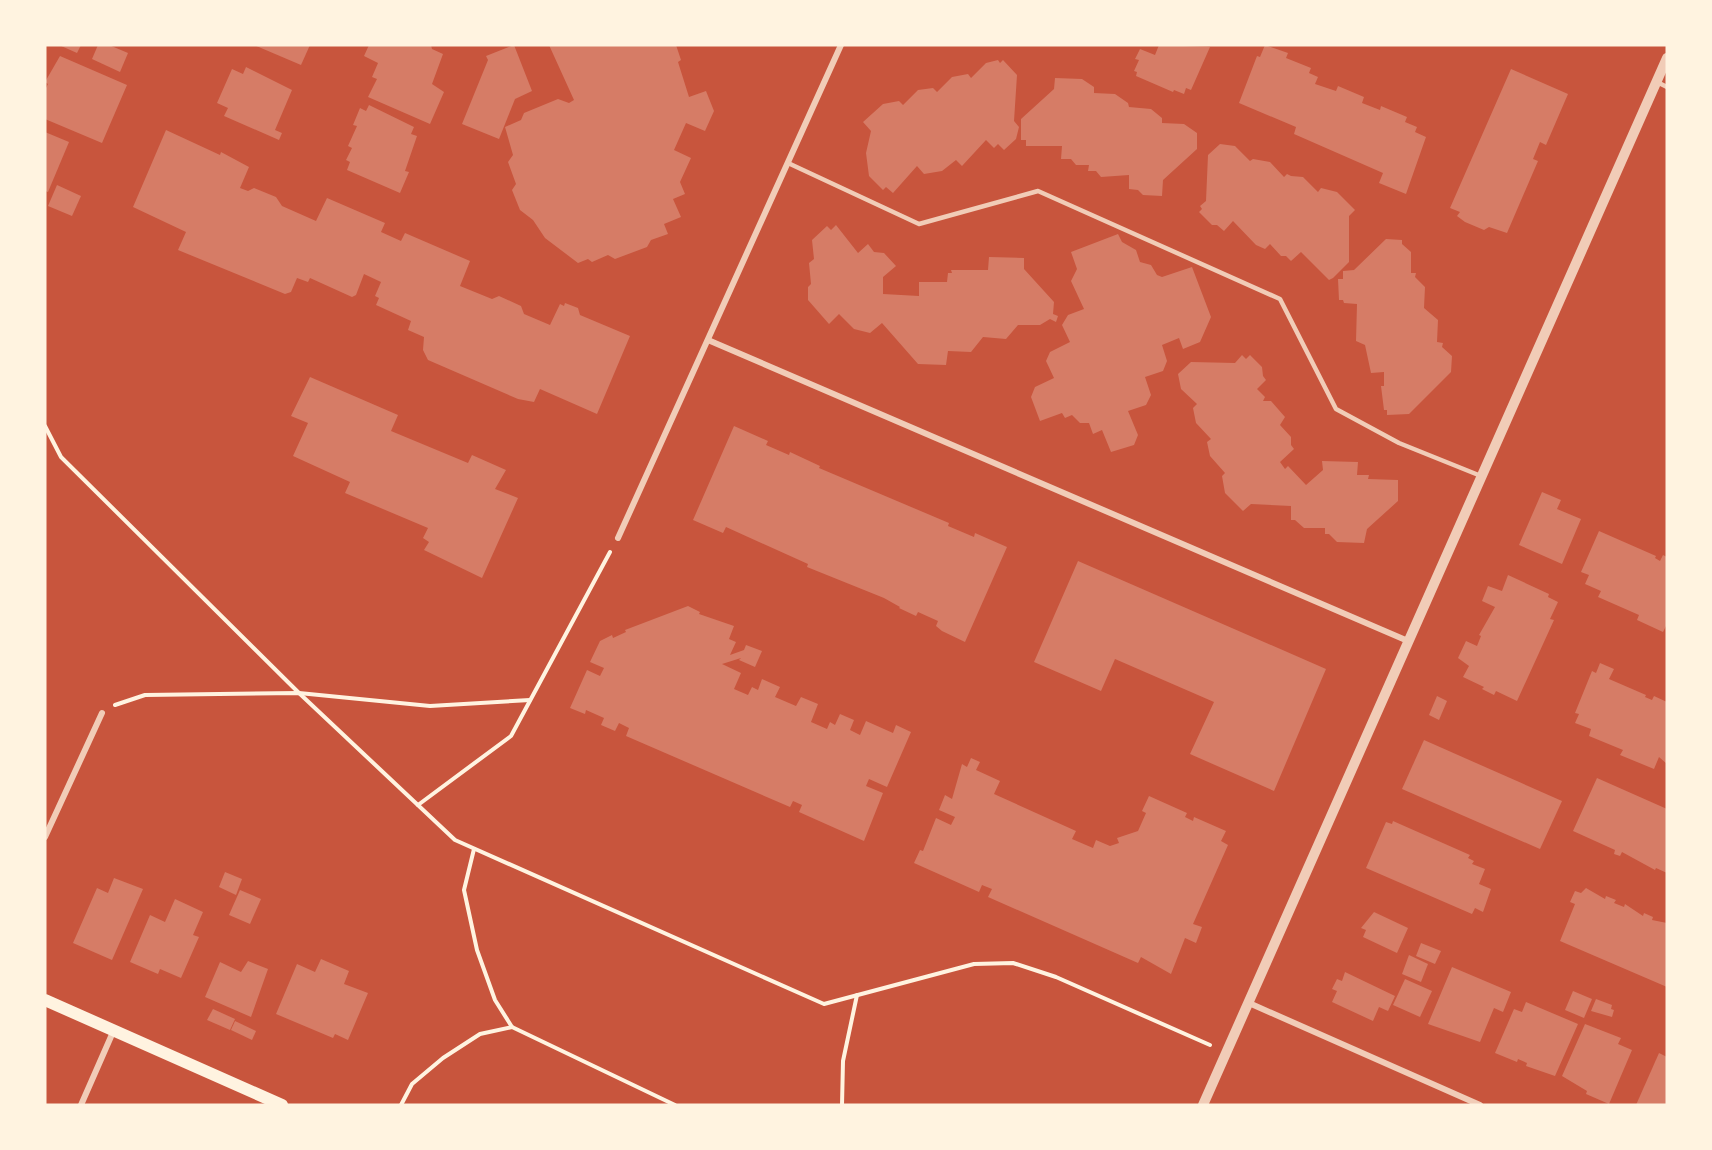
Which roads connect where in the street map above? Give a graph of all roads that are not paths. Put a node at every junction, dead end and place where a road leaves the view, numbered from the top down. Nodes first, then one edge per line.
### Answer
1 (840, 45) edge
2 (1667, 58) edge
3 (1662, 85) edge
4 (788, 163) junction
5 (708, 340) junction
6 (1482, 476) junction
7 (618, 538) road end
8 (1408, 641) junction
9 (102, 713) road end
10 (45, 837) edge
11 (45, 1000) edge
12 (1249, 1003) junction
13 (113, 1032) junction
14 (81, 1105) edge
15 (282, 1105) edge
16 (1203, 1105) edge
17 (1480, 1105) edge

1 - 4 street
2 - 3 street
3 - 6 street
4 - 5 street
4 - 6 lane
5 - 7 street
5 - 8 street
6 - 8 street
8 - 12 street
9 - 10 street
11 - 13 main road
12 - 16 street
12 - 17 street
13 - 14 street
13 - 15 main road

